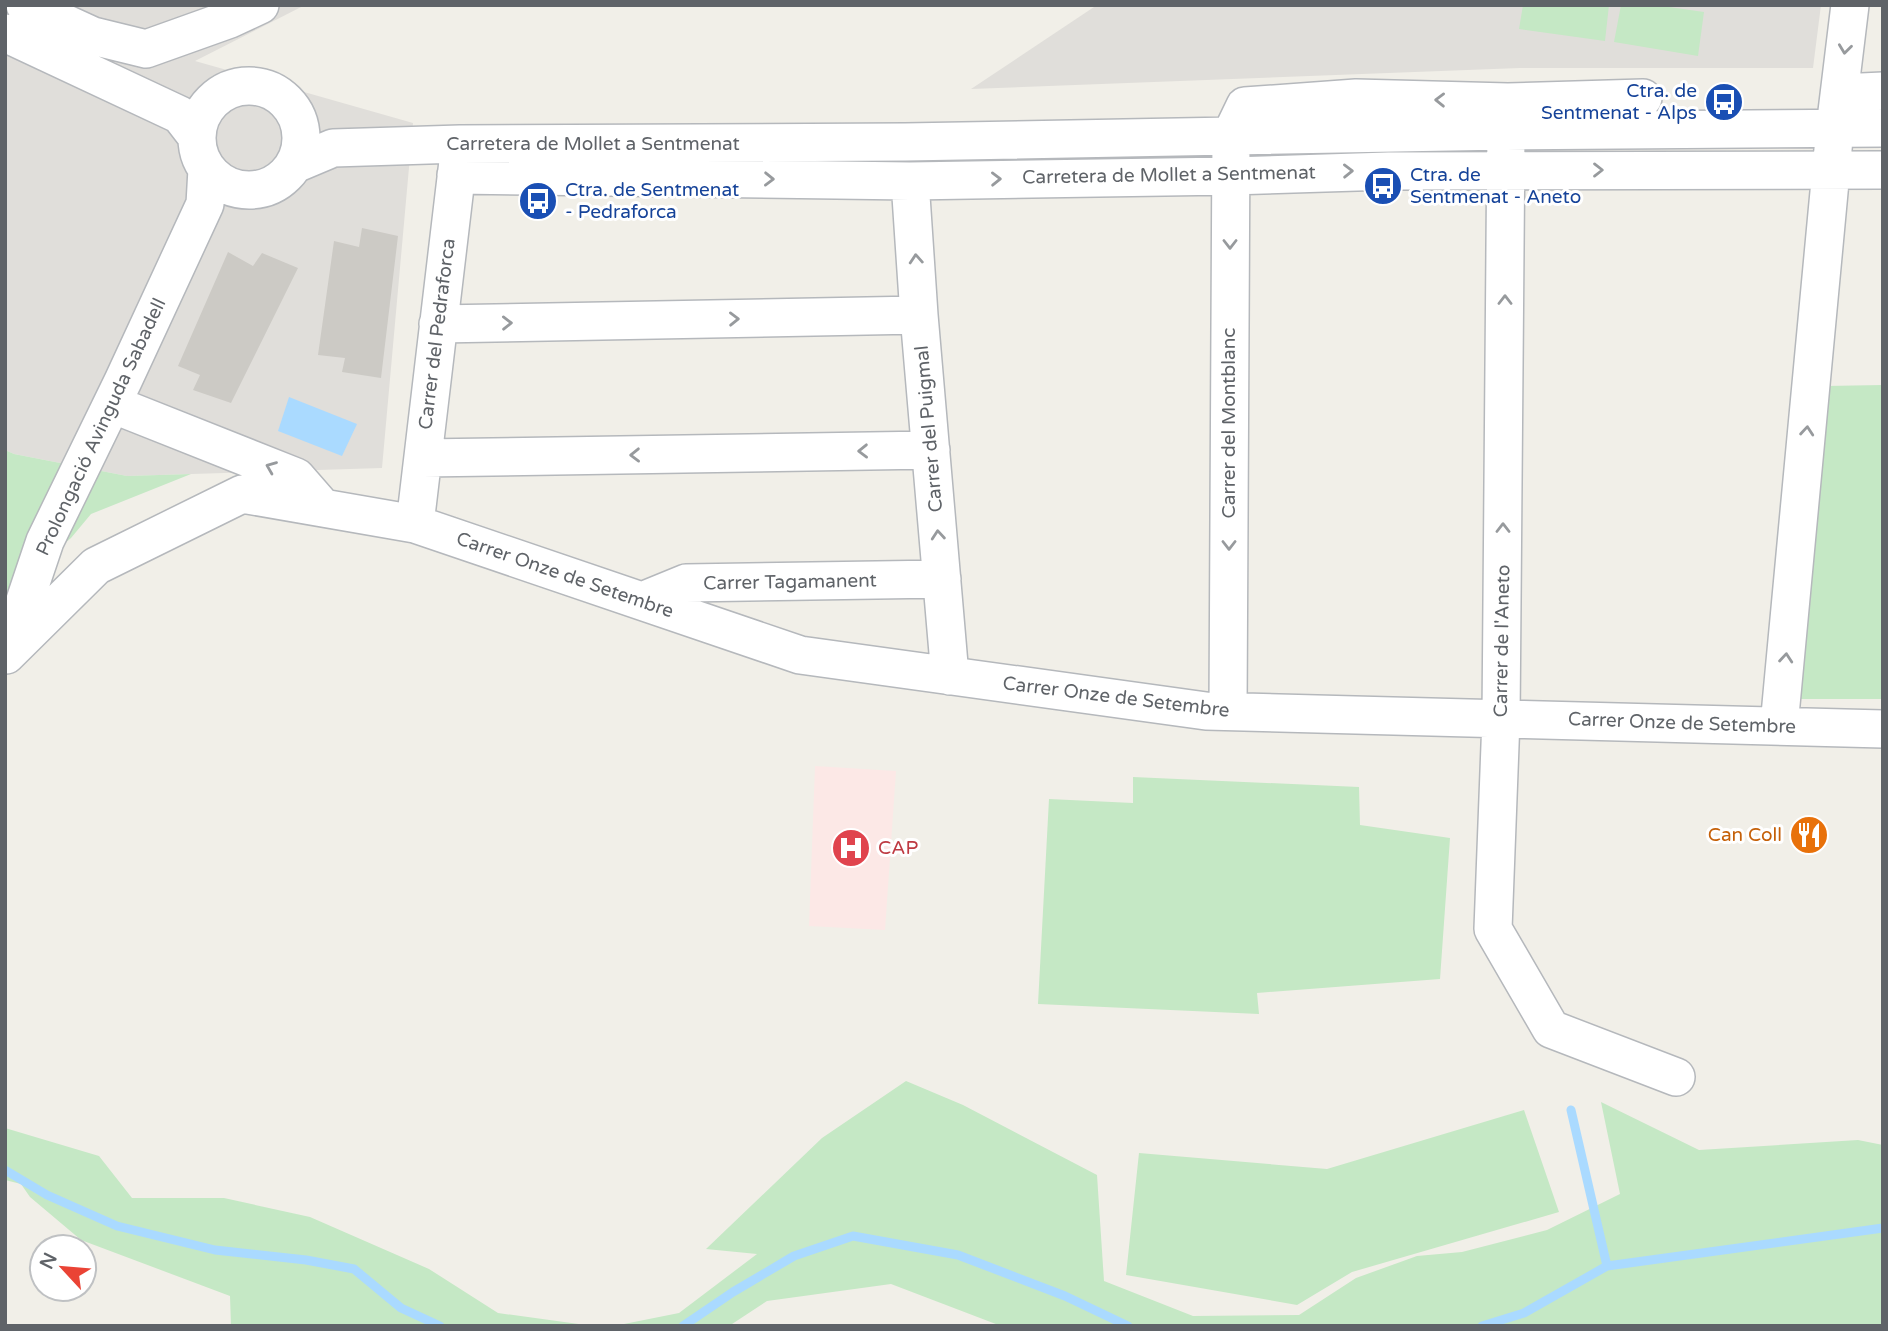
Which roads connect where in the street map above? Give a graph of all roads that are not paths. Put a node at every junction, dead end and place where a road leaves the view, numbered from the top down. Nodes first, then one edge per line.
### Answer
1 (25, 5) edge
2 (260, 5) edge
3 (1850, 5) edge
4 (5, 33) edge
5 (1883, 91) edge
6 (1643, 98) dead end
7 (1837, 111) junction
8 (1507, 116) junction
9 (301, 126) junction
10 (1883, 128) edge
11 (1231, 135) junction
12 (333, 148) junction
13 (204, 154) junction
14 (458, 160) junction
15 (295, 164) junction
16 (1832, 169) junction
17 (1883, 170) edge
18 (1506, 171) junction
19 (1231, 176) junction
20 (910, 181) junction
21 (919, 315) junction
22 (438, 324) junction
23 (112, 404) junction
24 (931, 450) junction
25 (423, 458) junction
26 (323, 508) junction
27 (415, 524) junction
28 (942, 579) junction
29 (642, 601) junction
30 (6, 657) edge
31 (950, 676) junction
32 (1228, 711) junction
33 (1501, 719) junction
34 (1780, 726) junction
35 (1883, 729) edge
36 (1676, 1077) dead end

1 - 2 street
3 -> 7 street
4 - 13 street, Carretera de Mollet a Sentmenat
5 - 7 street, Carretera de Mollet a Sentmenat
6 - 8 street
7 - 8 street, Carretera de Mollet a Sentmenat
7 - 10 street, Carretera de Mollet a Sentmenat
7 - 16 street
8 - 11 street, Carretera de Mollet a Sentmenat
8 - 18 street, Carrer de l'Aneto
9 - 12 street
9 - 13 street
9 - 15 street
11 - 14 street, Carretera de Mollet a Sentmenat
11 - 19 street, Carrer del Montblanc
12 - 14 street, Carretera de Mollet a Sentmenat
12 - 15 street, Carretera de Mollet a Sentmenat
13 - 15 street, Carretera de Mollet a Sentmenat
13 - 23 street, Prolongació Avinguda Sabadell
14 -> 20 street, Carretera de Mollet a Sentmenat
14 - 22 street, Carrer del Pedraforca
16 - 17 street, Carretera de Mollet a Sentmenat
18 -> 16 street, Carretera de Mollet a Sentmenat
34 -> 16 street
19 -> 18 street, Carretera de Mollet a Sentmenat
33 -> 18 street, Carrer de l'Aneto
20 -> 19 street, Carretera de Mollet a Sentmenat
19 -> 32 street, Carrer del Montblanc
21 -> 20 street, Carrer del Puigmal
22 -> 21 street
21 - 24 street, Carrer del Puigmal
22 - 25 street, Carrer del Pedraforca
26 -> 23 street
23 - 30 street, Prolongació Avinguda Sabadell
24 -> 25 street
28 -> 24 street, Carrer del Puigmal
25 - 27 street, Carrer del Pedraforca
26 - 27 street, Carrer Onze de Setembre
26 - 30 street, Carrer Onze de Setembre
27 - 29 street, Carrer Onze de Setembre
28 - 29 street, Carrer Tagamanent
28 - 31 street, Carrer del Puigmal
29 - 31 street, Carrer Onze de Setembre
31 - 32 street, Carrer Onze de Setembre
32 - 33 street, Carrer Onze de Setembre
33 - 34 street, Carrer Onze de Setembre
33 - 36 street, Carrer de l'Aneto
34 - 35 street, Carrer Onze de Setembre

